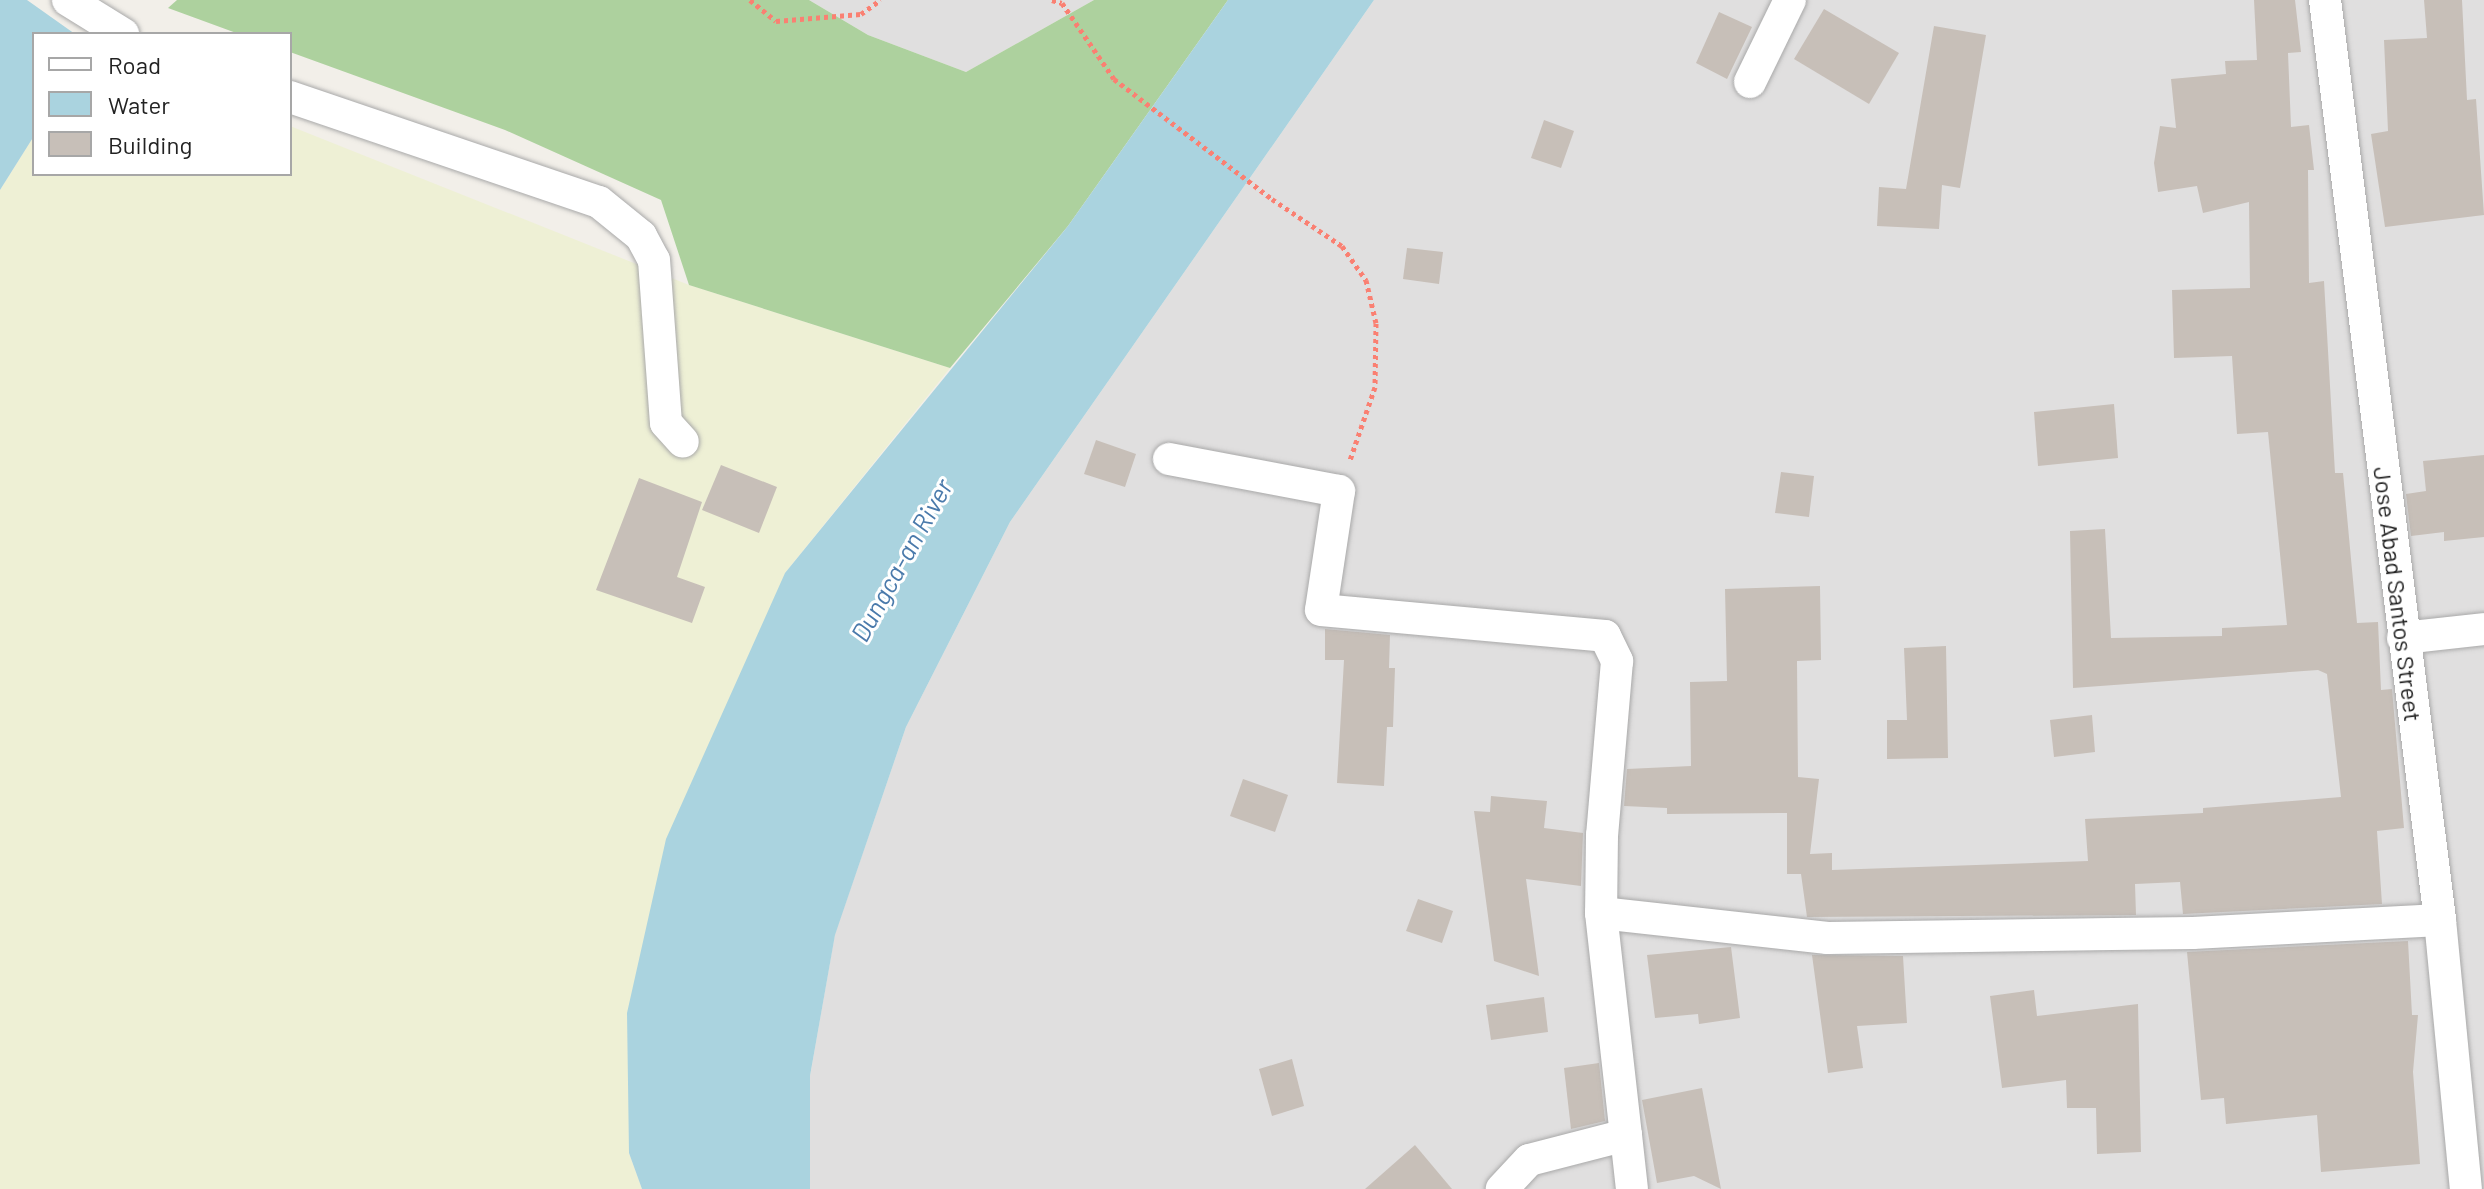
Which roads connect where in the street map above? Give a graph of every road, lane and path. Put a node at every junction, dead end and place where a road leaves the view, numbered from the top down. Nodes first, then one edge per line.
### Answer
1 (68, 0) edge
2 (750, 0) edge
3 (880, 0) edge
4 (1052, 0) edge
5 (1790, 0) edge
6 (2325, 0) edge
7 (120, 32) edge
8 (1750, 82) dead end
9 (292, 98) edge
10 (683, 442) dead end
11 (1169, 459) dead end
12 (1339, 491) junction
13 (2484, 629) edge
14 (2403, 638) junction
15 (1601, 913) junction
16 (2440, 920) junction
17 (1626, 1135) junction
18 (1502, 1189) edge
19 (1632, 1189) edge
20 (2466, 1189) edge

1 - 7 street
2 - 3 path
4 - 12 path
5 - 8 street
6 - 14 street, Jose Abad Santos Street
9 - 10 street
11 - 12 street
12 - 15 street
13 - 14 street
14 - 16 street, Jose Abad Santos Street
15 - 16 street
15 - 17 street
16 - 20 street, Jose Abad Santos Street
17 - 18 street
17 - 19 street

